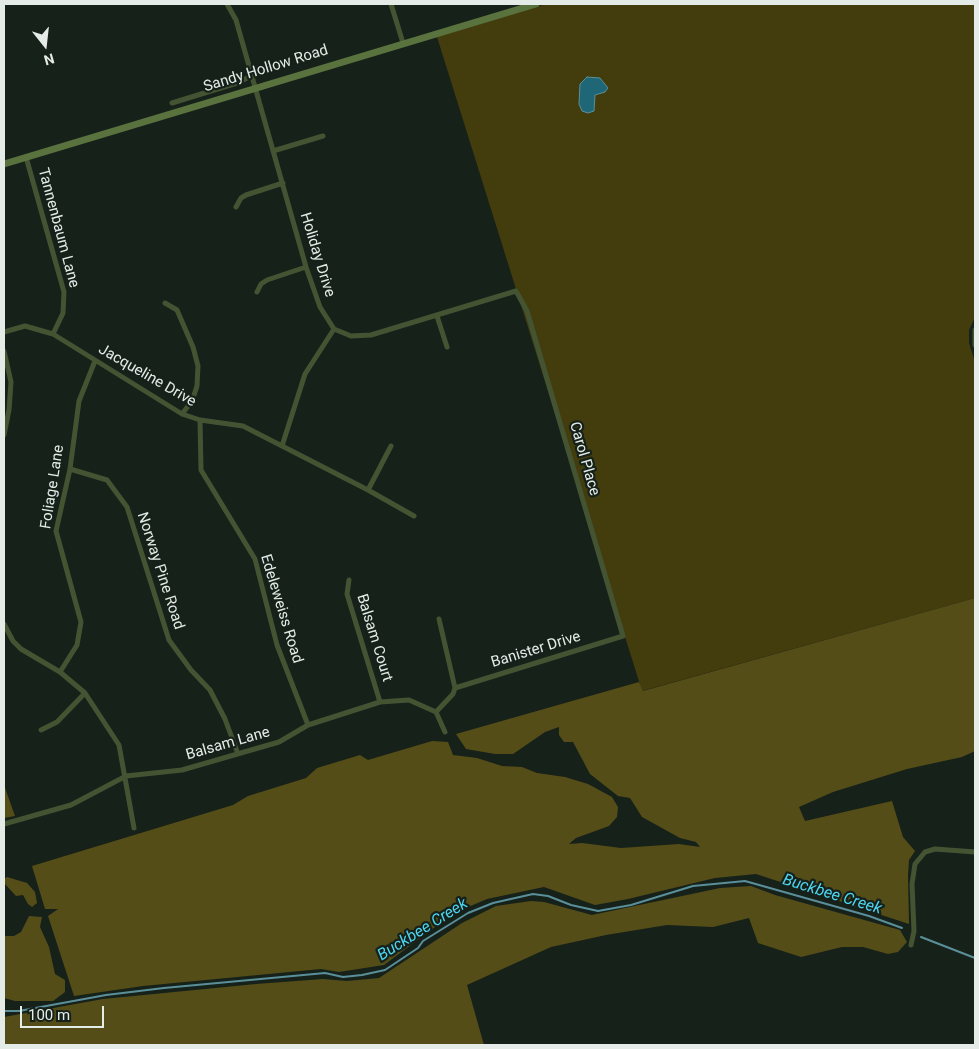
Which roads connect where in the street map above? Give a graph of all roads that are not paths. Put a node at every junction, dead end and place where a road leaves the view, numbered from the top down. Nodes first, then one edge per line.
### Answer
1 (227, 4) edge
2 (392, 4) edge
3 (536, 4) edge
4 (403, 43) junction
5 (251, 76) junction
6 (254, 87) junction
7 (172, 103) dead end
8 (324, 136) dead end
9 (273, 151) junction
10 (26, 157) junction
11 (4, 164) edge
12 (283, 183) junction
13 (236, 208) dead end
14 (306, 267) junction
15 (257, 292) dead end
16 (166, 303) dead end
17 (437, 316) junction
18 (334, 329) junction
19 (975, 330) edge
20 (4, 332) edge
21 (54, 334) junction
22 (975, 345) edge
23 (447, 347) dead end
24 (4, 351) edge
25 (95, 361) junction
26 (182, 414) junction
27 (200, 420) junction
28 (4, 435) edge
29 (282, 446) junction
30 (391, 446) dead end
31 (70, 469) junction
32 (368, 490) junction
33 (414, 516) dead end
34 (349, 580) dead end
35 (439, 619) dead end
36 (4, 624) edge
37 (623, 636) joint
38 (60, 672) junction
39 (455, 688) junction
40 (85, 693) junction
41 (380, 702) junction
42 (436, 712) junction
43 (308, 725) junction
44 (41, 730) dead end
45 (445, 732) dead end
46 (238, 754) junction
47 (126, 776) junction
48 (4, 824) edge
49 (134, 828) dead end
50 (975, 852) edge
51 (911, 946) dead end

1 - 5 street, Holiday Drive
2 - 4 street
3 - 4 street, Sandy Hollow Road
4 - 6 street, Sandy Hollow Road
5 - 6 street, Holiday Drive
5 - 7 street
6 - 9 street, Holiday Drive
6 - 10 street, Sandy Hollow Road
8 - 9 street
9 - 12 street, Holiday Drive
10 - 11 street, Sandy Hollow Road
10 - 21 street, Tannenbaum Lane
12 - 13 street
12 - 14 street, Holiday Drive
14 - 15 street
14 - 18 street, Holiday Drive
16 - 26 street
17 - 18 street
17 - 23 street
17 - 37 street, Carol Place
18 - 29 street
19 - 22 street
20 - 21 street, Jacqueline Drive
21 - 25 street, Jacqueline Drive
24 - 28 street
25 - 26 street, Jacqueline Drive
25 - 31 street, Foliage Lane
26 - 27 street, Jacqueline Drive
27 - 29 street, Jacqueline Drive
27 - 43 street, Edeleweiss Road
29 - 32 street, Jacqueline Drive
30 - 32 street
31 - 38 street, Foliage Lane
31 - 46 street, Norway Pine Road
32 - 33 street, Jacqueline Drive
34 - 41 street, Balsam Court
35 - 39 street
36 - 38 street
37 - 39 street, Banister Drive
38 - 40 street
39 - 42 street
40 - 44 street
40 - 47 street
41 - 42 street, Balsam Lane
41 - 43 street, Balsam Lane
42 - 45 street
43 - 46 street, Balsam Lane
46 - 47 street, Balsam Lane
47 - 48 street, Balsam Lane
47 - 49 street
50 - 51 street

